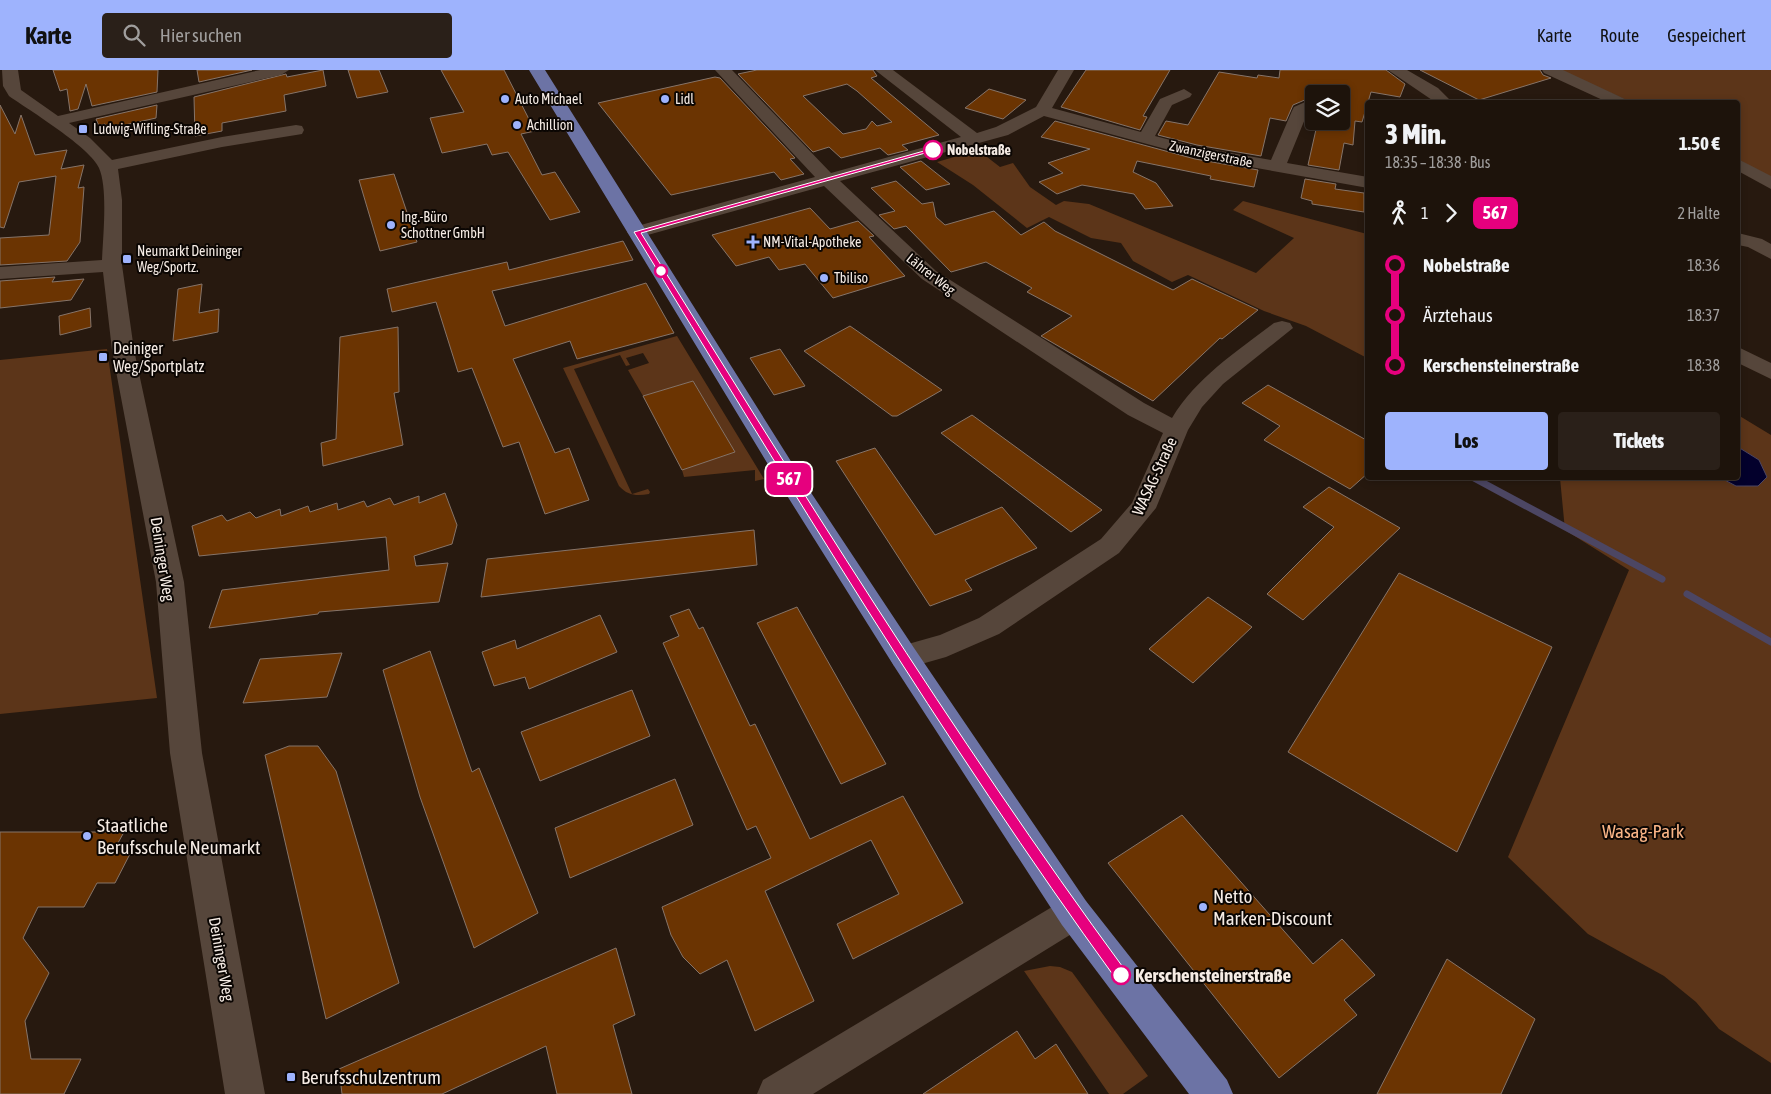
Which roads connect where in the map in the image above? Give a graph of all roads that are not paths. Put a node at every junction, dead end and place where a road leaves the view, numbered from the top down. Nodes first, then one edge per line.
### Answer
1 (281, 70) edge
2 (537, 70) edge
3 (723, 70) edge
4 (883, 70) edge
5 (1066, 70) edge
6 (1396, 70) edge
7 (1550, 70) edge
8 (7, 81) edge
9 (1184, 94) dead end
10 (1442, 100) edge
11 (1615, 100) edge
12 (1305, 108) edge
13 (1042, 110) junction
14 (57, 121) junction
15 (296, 130) dead end
16 (975, 139) junction
17 (1145, 139) junction
18 (1740, 165) edge
19 (109, 166) junction
20 (1277, 167) junction
21 (827, 178) junction
22 (1365, 182) edge
23 (1771, 184) edge
24 (637, 232) junction
25 (1740, 240) edge
26 (1771, 253) edge
27 (112, 265) junction
28 (0, 273) edge
29 (1282, 328) dead end
30 (1740, 355) edge
31 (1771, 372) edge
32 (1176, 430) junction
33 (904, 657) junction
34 (1074, 913) junction
35 (246, 1094) edge
36 (777, 1094) edge
37 (1213, 1094) edge

1 - 14 street
2 - 24 main road
3 - 21 street, Lährer Weg
4 - 16 street
5 - 13 street
6 - 10 street
7 - 11 street
8 - 14 street
9 - 17 street, Zwanzigerstraße
12 - 20 street
13 - 16 street
13 - 17 street, Zwanzigerstraße
14 - 19 street
15 - 19 street
16 - 21 street
17 - 20 street, Zwanzigerstraße
18 - 23 street
19 - 27 street, Deininger Weg
20 - 22 street, Zwanzigerstraße
21 - 24 street
21 - 32 street, Lährer Weg
24 - 33 main road
25 - 26 street
27 - 28 street
27 - 35 street, Deininger Weg
29 - 32 street, WASAG-Straße
30 - 31 street
32 - 33 street, WASAG-Straße
33 - 34 main road
34 - 36 street
34 - 37 main road

